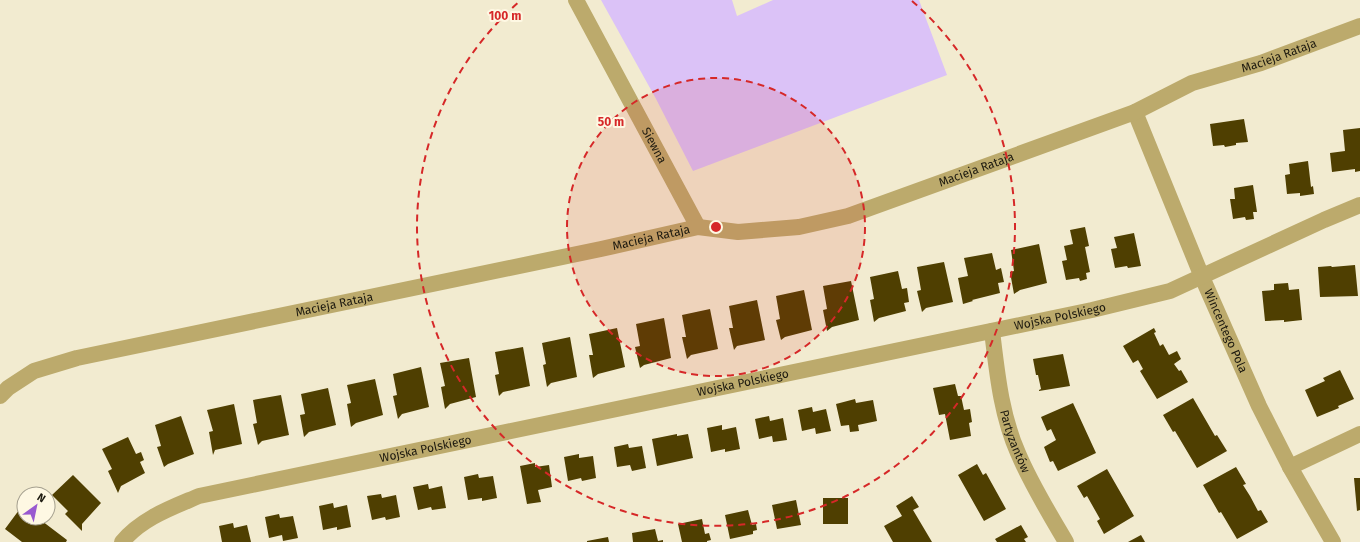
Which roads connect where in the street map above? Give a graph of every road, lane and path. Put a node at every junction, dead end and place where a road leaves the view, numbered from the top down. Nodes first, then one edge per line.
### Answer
1 (576, 0) edge
2 (1360, 26) edge
3 (1135, 112) junction
4 (1360, 205) edge
5 (698, 227) junction
6 (1202, 277) junction
7 (992, 331) junction
8 (0, 396) edge
9 (1360, 434) edge
10 (1290, 466) junction
11 (122, 542) edge
12 (1066, 542) edge
13 (1334, 542) edge

1 - 5 street, Siewna
2 - 3 street, Macieja Rataja
3 - 5 street, Macieja Rataja
3 - 6 street, Wincentego Pola
4 - 6 street, Wojska Polskiego
5 - 8 street, Macieja Rataja
6 - 7 street, Wojska Polskiego
6 - 10 street, Wincentego Pola
7 - 11 street, Wojska Polskiego
7 - 12 street, Partyzantów
9 - 10 street
10 - 13 street, Wincentego Pola

